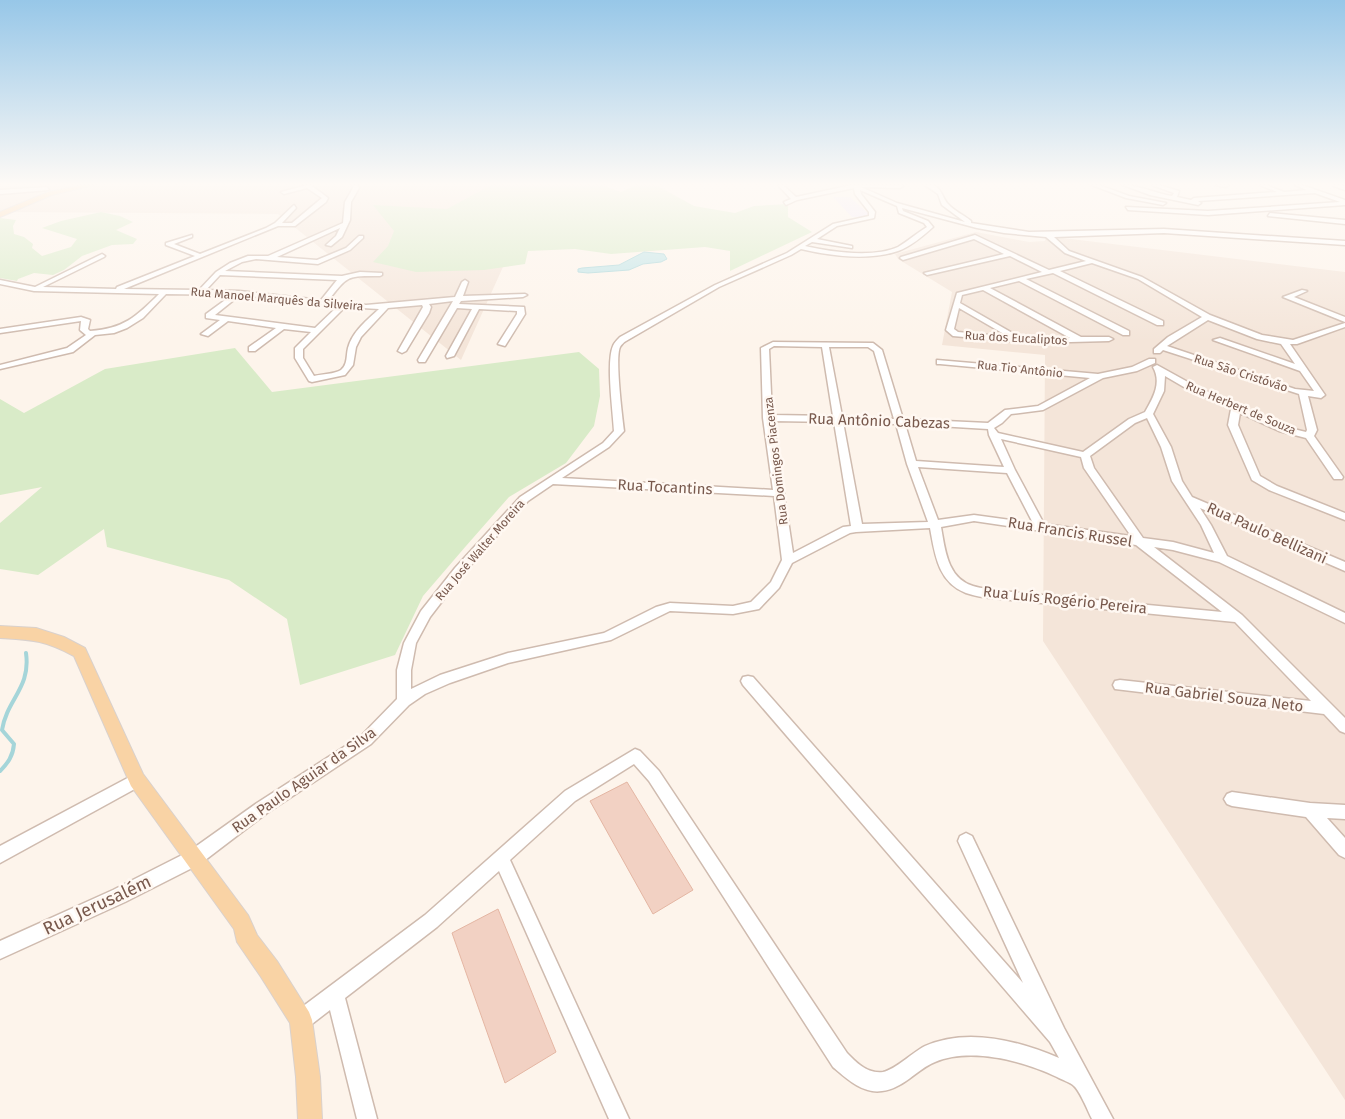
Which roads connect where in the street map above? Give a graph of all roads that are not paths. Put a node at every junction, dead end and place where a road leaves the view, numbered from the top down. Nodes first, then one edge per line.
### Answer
1 (187, 237) edge
2 (246, 237) edge
3 (315, 237) edge
4 (339, 237) edge
5 (361, 237) dead end
6 (815, 237) edge
7 (915, 237) edge
8 (974, 237) edge
9 (975, 237) edge
10 (1050, 237) edge
11 (1259, 237) edge
12 (810, 240) junction
13 (1345, 243) edge
14 (329, 245) dead end
15 (799, 247) junction
16 (892, 251) junction
17 (1012, 254) junction
18 (102, 256) dead end
19 (201, 256) junction
20 (269, 258) junction
21 (902, 258) dead end
22 (1094, 262) junction
23 (1051, 272) junction
24 (216, 273) junction
25 (926, 273) dead end
26 (380, 274) dead end
27 (342, 278) junction
28 (1020, 279) junction
29 (0, 282) edge
30 (465, 282) dead end
31 (984, 288) junction
32 (34, 289) junction
33 (113, 290) junction
34 (165, 291) junction
35 (1304, 291) dead end
36 (201, 292) junction
37 (239, 293) junction
38 (523, 295) dead end
39 (323, 302) junction
40 (424, 302) junction
41 (457, 302) junction
42 (956, 303) junction
43 (344, 304) junction
44 (386, 306) junction
45 (478, 307) junction
46 (1207, 317) junction
47 (226, 319) junction
48 (1160, 323) dead end
49 (1344, 326) edge
50 (281, 327) junction
51 (320, 328) junction
52 (332, 329) dead end
53 (0, 331) edge
54 (93, 333) junction
55 (1126, 333) dead end
56 (204, 334) dead end
57 (1022, 340) junction
58 (1109, 340) dead end
59 (1217, 340) dead end
60 (1082, 341) junction
61 (1284, 342) junction
62 (502, 344) dead end
63 (825, 344) junction
64 (870, 345) joint
65 (1161, 347) junction
66 (252, 349) dead end
67 (402, 350) dead end
68 (450, 356) dead end
69 (422, 360) dead end
70 (1152, 361) junction
71 (940, 362) dead end
72 (0, 367) edge
73 (1303, 368) junction
74 (1160, 370) junction
75 (1100, 376) junction
76 (1303, 393) junction
77 (1236, 408) junction
78 (1149, 414) junction
79 (768, 418) junction
80 (838, 419) junction
81 (899, 422) junction
82 (992, 430) junction
83 (1309, 436) junction
84 (1086, 455) junction
85 (912, 464) junction
86 (1010, 470) junction
87 (1338, 478) dead end
88 (552, 481) junction
89 (778, 493) junction
90 (1189, 499) junction
91 (1345, 517) edge
92 (935, 525) junction
93 (857, 527) junction
94 (1041, 528) junction
95 (1141, 542) junction
96 (1223, 559) junction
97 (788, 560) junction
98 (1345, 567) edge
99 (1238, 618) junction
100 (1345, 618) edge
101 (0, 632) edge
102 (748, 682) dead end
103 (1120, 685) dead end
104 (404, 701) junction
105 (1328, 709) junction
106 (1345, 726) edge
107 (137, 780) junction
108 (1232, 799) dead end
109 (1310, 810) junction
110 (1345, 812) edge
111 (966, 841) dead end
112 (1345, 850) edge
113 (0, 855) edge
114 (194, 858) junction
115 (502, 860) junction
116 (0, 950) edge
117 (335, 995) junction
118 (300, 1020) junction
119 (1057, 1035) junction
120 (1081, 1079) junction
121 (310, 1119) edge
122 (367, 1119) edge
123 (619, 1119) edge
124 (1104, 1119) edge

1 - 19 street
2 - 19 street
3 - 20 street
4 - 14 street
5 - 20 street
6 - 12 street, Rua José Walter Moreira
7 - 16 street
8 - 21 street
9 - 17 street
10 - 22 street
11 - 13 street
12 - 15 street, Rua José Walter Moreira
12 - 16 street
15 - 16 street
15 - 88 street, Rua José Walter Moreira
17 - 23 street
17 - 25 street
18 - 32 street
19 - 33 street
20 - 24 street
22 - 23 street
22 - 46 street
23 - 28 street
23 - 48 street
24 - 27 street
24 - 36 street
26 - 27 street
27 - 39 street
28 - 31 street
28 - 55 street
29 - 32 street, Rua Manoel Marquês da Silveira
30 - 41 street
31 - 42 street
31 - 60 street
32 - 33 street, Rua Manoel Marquês da Silveira
33 - 34 street, Rua Manoel Marquês da Silveira
34 - 36 street, Rua Manoel Marquês da Silveira
34 - 54 street
35 - 49 street
36 - 37 street, Rua Manoel Marquês da Silveira
37 - 39 street, Rua Manoel Marquês da Silveira
37 - 47 street
38 - 41 street, Rua Manoel Marquês da Silveira
39 - 43 street, Rua Manoel Marquês da Silveira
40 - 41 street, Rua Manoel Marquês da Silveira
40 - 44 street, Rua Manoel Marquês da Silveira
40 - 67 street
41 - 45 street
41 - 69 street
42 - 57 street
42 - 57 street, Rua dos Eucaliptos
43 - 44 street, Rua Manoel Marquês da Silveira
43 - 51 street
44 - 51 street
45 - 62 street
45 - 68 street
46 - 61 street
46 - 65 street
47 - 50 street
47 - 56 street
49 - 61 street
50 - 51 street
50 - 66 street
51 - 52 street
53 - 54 street
54 - 72 street
57 - 60 street, Rua dos Eucaliptos
58 - 60 street, Rua dos Eucaliptos
59 - 73 street
61 - 73 street
63 - 64 street, Rua Domingos Piacenza
63 - 79 street, Rua Domingos Piacenza
63 - 80 street
64 - 81 street, Rua Luís Rogério Pereira
65 - 70 street
65 - 76 street, Rua São Cristóvão
70 - 74 street, Rua Herbert de Souza
70 - 75 street
71 - 75 street, Rua Tio Antônio
73 - 76 street, Rua São Cristóvão
74 - 77 street, Rua Herbert de Souza
74 - 78 street
75 - 82 street
76 - 83 street, Rua Herbert de Souza
77 - 83 street, Rua Herbert de Souza
77 - 91 street
78 - 84 street
78 - 90 street
79 - 80 street, Rua Antônio Cabezas
79 - 89 street, Rua Domingos Piacenza
80 - 81 street, Rua Antônio Cabezas
80 - 93 street
81 - 82 street, Rua Antônio Cabezas
81 - 85 street, Rua Luís Rogério Pereira
82 - 84 street, Rua Antônio Cabezas
82 - 86 street
83 - 87 street
84 - 95 street
85 - 86 street
85 - 92 street, Rua Luís Rogério Pereira
86 - 94 street
88 - 89 street, Rua Tocantins
88 - 104 street, Rua José Walter Moreira
89 - 97 street, Rua Domingos Piacenza
90 - 96 street
90 - 98 street, Rua Paulo Bellizani
92 - 93 street, Rua Francis Russel
92 - 94 street, Rua Francis Russel
92 - 99 street, Rua Luís Rogério Pereira
93 - 97 street, Rua Francis Russel
94 - 95 street, Rua Francis Russel
95 - 96 street, Rua Francis Russel
95 - 99 street
96 - 100 street, Rua Francis Russel
97 - 104 street, Rua Paulo Aguiar da Silva
99 - 105 street
101 - 107 main road
102 - 119 street
103 - 105 street, Rua Gabriel Souza Neto
104 - 114 street, Rua Paulo Aguiar da Silva
105 - 106 street
107 - 113 street
107 - 114 main road
108 - 109 street
109 - 110 street
109 - 112 street
111 - 119 street
114 - 116 street, Rua Jerusalém
114 - 118 main road
115 - 117 street
115 - 120 street
115 - 123 street
117 - 118 street
117 - 122 street
118 - 121 main road
119 - 120 street
120 - 124 street

